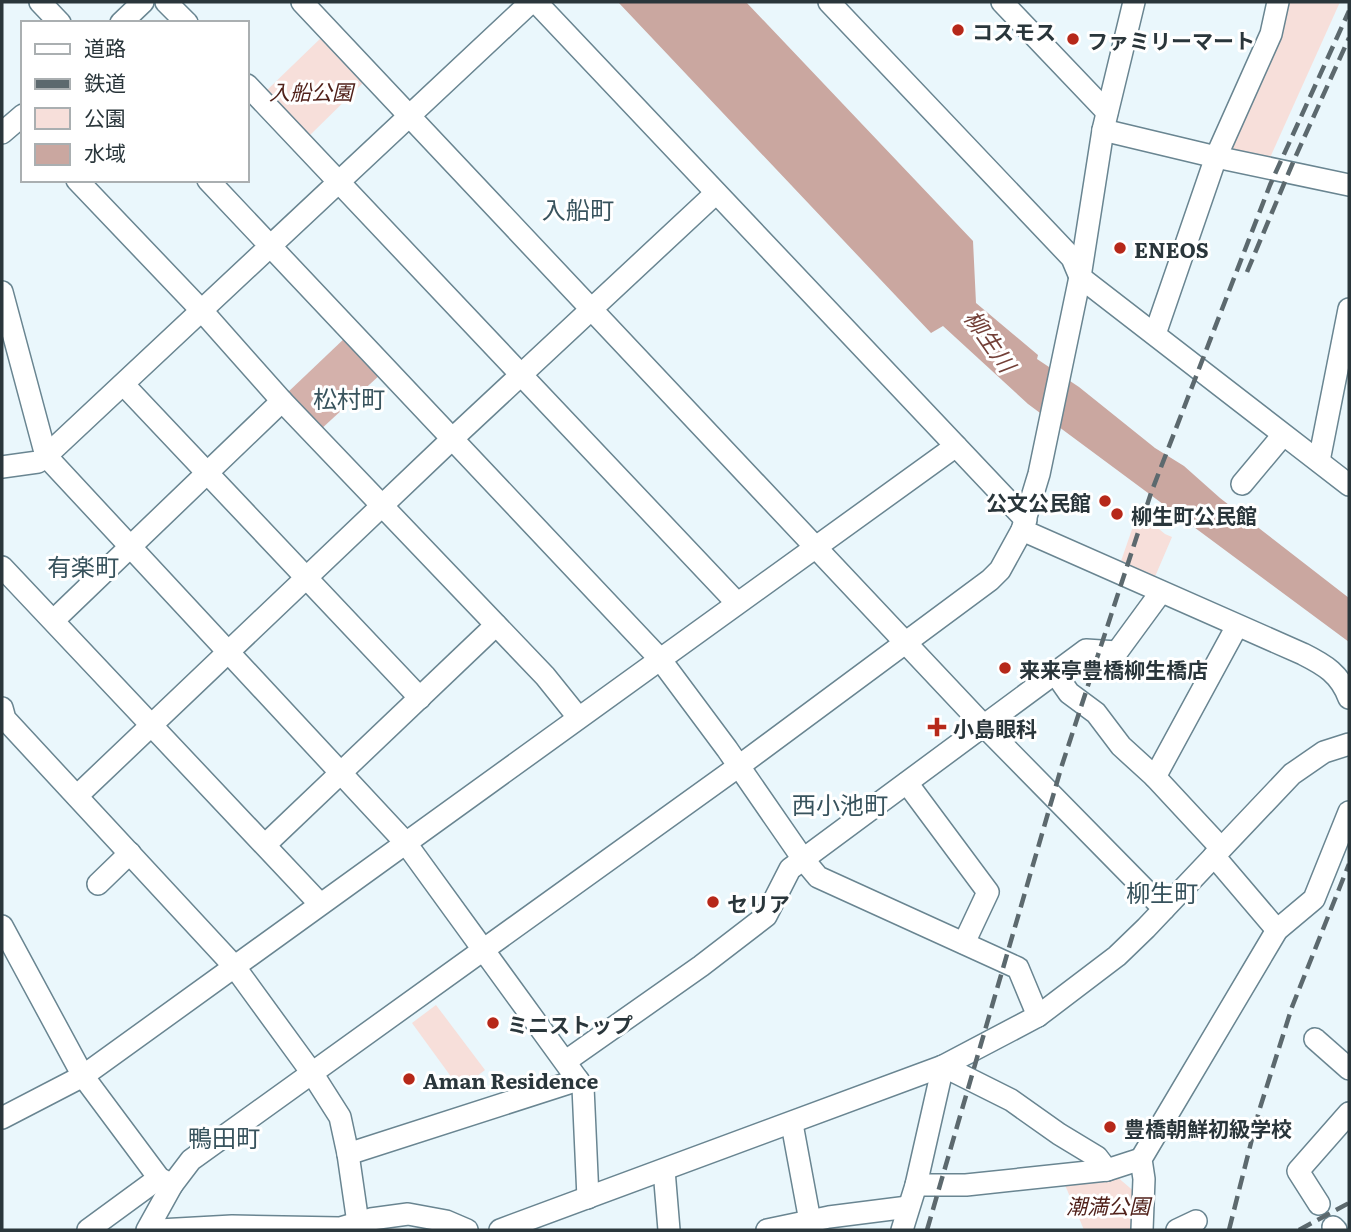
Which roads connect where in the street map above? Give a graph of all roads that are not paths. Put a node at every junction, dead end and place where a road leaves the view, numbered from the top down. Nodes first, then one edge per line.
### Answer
1 (40, 2) edge
2 (143, 2) edge
3 (166, 2) edge
4 (302, 2) edge
5 (534, 2) edge
6 (829, 2) edge
7 (1002, 2) edge
8 (1134, 2) edge
9 (1278, 2) edge
10 (58, 21) edge
11 (123, 21) edge
12 (185, 21) edge
13 (248, 86) edge
14 (410, 116) junction
15 (21, 119) edge
16 (1105, 121) junction
17 (2, 133) edge
18 (1216, 157) junction
19 (340, 181) junction
20 (80, 182) edge
21 (210, 182) edge
22 (1349, 185) edge
23 (716, 193) junction
24 (271, 247) junction
25 (1080, 276) junction
26 (2, 292) edge
27 (592, 308) junction
28 (1349, 309) edge
29 (203, 312) junction
30 (1155, 334) junction
31 (523, 375) junction
32 (124, 385) junction
33 (282, 401) junction
34 (1283, 435) junction
35 (451, 440) junction
36 (956, 446) junction
37 (46, 456) junction
38 (1319, 461) junction
39 (2, 467) edge
40 (205, 474) junction
41 (1242, 484) dead end
42 (1349, 485) edge
43 (383, 505) junction
44 (1024, 525) junction
45 (131, 547) junction
46 (816, 547) junction
47 (2, 567) edge
48 (307, 578) junction
49 (1161, 592) junction
50 (737, 603) junction
51 (54, 620) junction
52 (496, 625) junction
53 (1237, 626) junction
54 (907, 642) junction
55 (229, 651) junction
56 (660, 659) junction
57 (1055, 673) junction
58 (420, 698) junction
59 (1349, 698) edge
60 (3, 716) edge
61 (578, 717) junction
62 (152, 725) junction
63 (984, 726) junction
64 (1349, 744) edge
65 (739, 766) junction
66 (342, 773) junction
67 (1155, 777) junction
68 (907, 783) junction
69 (77, 796) junction
70 (1349, 812) edge
71 (405, 842) junction
72 (265, 844) junction
73 (1218, 852) junction
74 (130, 853) junction
75 (803, 859) junction
76 (98, 884) dead end
77 (320, 904) junction
78 (1164, 909) junction
79 (2, 926) edge
80 (1277, 930) junction
81 (964, 943) junction
82 (484, 950) junction
83 (234, 966) junction
84 (1038, 1016) junction
85 (1315, 1039) dead end
86 (566, 1061) junction
87 (943, 1066) junction
88 (1349, 1069) edge
89 (312, 1073) junction
90 (83, 1076) junction
91 (578, 1080) junction
92 (1349, 1112) edge
93 (2, 1118) edge
94 (792, 1124) junction
95 (348, 1154) junction
96 (1141, 1159) junction
97 (664, 1170) junction
98 (1107, 1170) junction
99 (166, 1181) junction
100 (916, 1185) junction
101 (587, 1198) junction
102 (1319, 1205) dead end
103 (908, 1207) junction
104 (118, 1208) junction
105 (810, 1221) junction
106 (358, 1227) edge
107 (193, 1229) edge
108 (774, 1229) edge
109 (88, 1230) edge
110 (147, 1230) edge
111 (159, 1230) edge
112 (467, 1230) edge
113 (500, 1230) edge
114 (669, 1230) edge
115 (902, 1230) edge
116 (1142, 1230) edge

1 - 10 street
2 - 11 street
3 - 12 street
4 - 14 street
5 - 14 street
5 - 23 street
6 - 25 street
7 - 16 street
8 - 16 street
9 - 18 street
13 - 19 street
14 - 19 street
14 - 27 street
15 - 17 street
16 - 18 street
16 - 25 street
18 - 22 street
18 - 30 street
19 - 24 street
19 - 31 street
20 - 29 street
21 - 24 street
23 - 27 street
23 - 36 street
24 - 29 street
24 - 35 street
25 - 30 street
25 - 44 street
26 - 37 street
27 - 31 street
27 - 46 street
28 - 38 street
29 - 32 street
29 - 33 street
30 - 34 street
31 - 35 street
31 - 50 street
32 - 37 street
32 - 40 street
33 - 40 street
33 - 43 street
34 - 38 street
34 - 41 street
35 - 43 street
35 - 56 street
36 - 44 street
36 - 46 street
37 - 39 street
37 - 45 street
38 - 42 street
40 - 45 street
40 - 48 street
43 - 48 street
43 - 52 street
44 - 49 street
44 - 54 street
45 - 51 street
45 - 55 street
46 - 50 street
46 - 54 street
47 - 51 street
48 - 55 street
48 - 58 street
49 - 53 street
49 - 57 street
50 - 56 street
51 - 62 street
52 - 58 street
52 - 61 street
53 - 59 street
53 - 67 street
54 - 63 street
54 - 65 street
55 - 62 street
55 - 66 street
56 - 61 street
56 - 65 street
57 - 63 street
57 - 67 street
58 - 66 street
60 - 69 street
61 - 71 street
62 - 69 street
62 - 72 street
63 - 68 street
63 - 78 street
64 - 73 street
65 - 75 street
65 - 82 street
66 - 71 street
66 - 72 street
67 - 73 street
68 - 75 street
68 - 81 street
69 - 74 street
70 - 80 street
71 - 77 street
71 - 82 street
72 - 77 street
73 - 78 street
73 - 80 street
74 - 76 street
74 - 83 street
75 - 81 street
75 - 86 street
77 - 83 street
78 - 84 street
79 - 90 street
80 - 96 street
81 - 84 street
82 - 86 street
82 - 89 street
83 - 89 street
83 - 90 street
84 - 87 street
85 - 88 street
86 - 91 street
87 - 94 street
87 - 98 street
87 - 100 street
89 - 95 street
89 - 99 street
90 - 93 street
90 - 99 street
91 - 95 street
91 - 101 street
92 - 102 street
94 - 97 street
94 - 105 street
95 - 106 street
96 - 98 street
96 - 116 street
97 - 101 street
97 - 114 street
98 - 100 street
99 - 104 street
99 - 110 street
100 - 103 street
101 - 113 street
103 - 105 street
103 - 115 street
104 - 109 street
104 - 110 street
105 - 108 street
106 - 107 street
106 - 112 street
107 - 111 street

